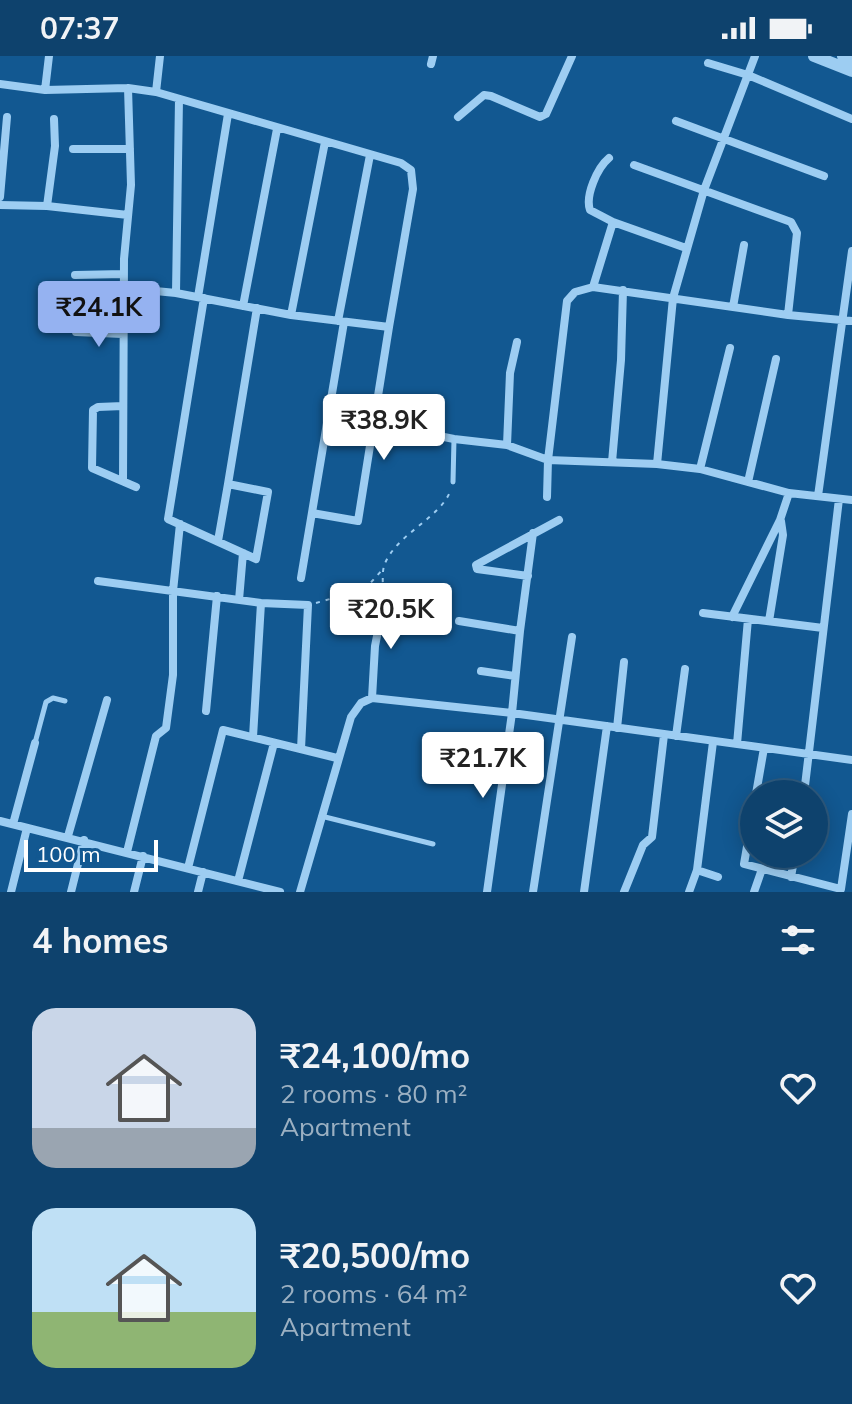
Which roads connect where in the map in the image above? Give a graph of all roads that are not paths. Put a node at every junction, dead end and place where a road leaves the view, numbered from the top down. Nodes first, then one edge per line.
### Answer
1 (49, 56) edge
2 (160, 56) edge
3 (572, 56) edge
4 (755, 56) edge
5 (814, 56) edge
6 (843, 56) edge
7 (852, 60) edge
8 (708, 63) dead end
9 (852, 71) edge
10 (748, 75) junction
11 (0, 84) edge
12 (128, 88) junction
13 (45, 90) junction
14 (156, 92) junction
15 (179, 99) junction
16 (228, 114) junction
17 (7, 117) dead end
18 (458, 117) dead end
19 (54, 119) dead end
20 (852, 119) edge
21 (676, 121) dead end
22 (277, 129) junction
23 (724, 138) junction
24 (325, 142) junction
25 (73, 149) dead end
26 (130, 149) junction
27 (370, 155) junction
28 (609, 158) dead end
29 (634, 165) dead end
30 (824, 176) dead end
31 (704, 190) junction
32 (0, 197) edge
33 (0, 205) edge
34 (47, 206) junction
35 (128, 215) junction
36 (613, 222) junction
37 (744, 245) dead end
38 (686, 248) junction
39 (852, 251) edge
40 (124, 274) junction
41 (75, 275) dead end
42 (593, 287) junction
43 (124, 288) junction
44 (623, 290) junction
45 (176, 293) junction
46 (201, 298) junction
47 (673, 298) junction
48 (243, 306) junction
49 (733, 307) junction
50 (257, 308) junction
51 (291, 315) junction
52 (788, 315) junction
53 (341, 321) junction
54 (847, 321) edge
55 (389, 327) junction
56 (76, 332) dead end
57 (123, 334) junction
58 (517, 342) dead end
59 (730, 348) dead end
60 (776, 359) dead end
61 (123, 406) junction
62 (374, 423) junction
63 (454, 439) junction
64 (507, 445) junction
65 (548, 460) junction
66 (612, 462) junction
67 (657, 464) junction
68 (700, 469) junction
69 (123, 481) junction
70 (453, 482) road end
71 (748, 482) junction
72 (228, 484) junction
73 (136, 487) dead end
74 (789, 493) junction
75 (818, 496) junction
76 (547, 497) dead end
77 (839, 499) junction
78 (852, 500) edge
79 (312, 513) junction
80 (559, 520) dead end
81 (780, 520) junction
82 (180, 524) junction
83 (533, 533) junction
84 (218, 541) junction
85 (243, 553) junction
86 (528, 576) junction
87 (301, 578) dead end
88 (98, 581) dead end
89 (173, 591) junction
90 (217, 596) junction
91 (239, 600) junction
92 (384, 601) road end
93 (261, 603) junction
94 (703, 613) dead end
95 (732, 617) junction
96 (748, 619) junction
97 (459, 621) dead end
98 (769, 621) junction
99 (823, 628) junction
100 (520, 631) junction
101 (572, 637) dead end
102 (624, 662) dead end
103 (685, 669) dead end
104 (481, 671) dead end
105 (515, 676) junction
106 (372, 698) junction
107 (107, 700) dead end
108 (65, 701) dead end
109 (206, 711) dead end
110 (512, 713) junction
111 (561, 720) junction
112 (612, 727) junction
113 (664, 735) junction
114 (676, 736) junction
115 (253, 737) junction
116 (713, 742) junction
117 (35, 743) joint
118 (274, 743) junction
119 (737, 744) junction
120 (764, 748) junction
121 (301, 749) junction
122 (811, 753) junction
123 (337, 758) junction
124 (852, 760) edge
125 (758, 780) edge
126 (806, 780) edge
127 (852, 814) edge
128 (321, 816) junction
129 (0, 821) edge
130 (13, 824) junction
131 (27, 828) junction
132 (68, 836) junction
133 (84, 840) junction
134 (433, 844) dead end
135 (127, 852) junction
136 (143, 856) junction
137 (188, 868) junction
138 (758, 868) edge
139 (793, 868) edge
140 (762, 869) junction
141 (697, 870) junction
142 (203, 872) junction
143 (718, 877) dead end
144 (791, 877) junction
145 (238, 881) junction
146 (817, 888) edge
147 (261, 890) edge
148 (11, 892) edge
149 (71, 892) edge
150 (134, 892) edge
151 (198, 892) edge
152 (280, 892) edge
153 (300, 892) edge
154 (487, 892) edge
155 (533, 892) edge
156 (584, 892) edge
157 (624, 892) edge
158 (689, 892) edge
159 (754, 892) edge

1 - 13 street
2 - 14 street
3 - 18 street
4 - 10 street
5 - 9 street
6 - 7 street
8 - 10 street
10 - 20 street
10 - 23 street
11 - 13 street
12 - 13 street
12 - 14 street
12 - 26 street
14 - 15 street
15 - 16 street
15 - 45 street
16 - 22 street
16 - 46 street
17 - 32 street
19 - 34 street
21 - 23 street
22 - 24 street
22 - 48 street
23 - 30 street
23 - 31 street
24 - 27 street
24 - 51 street
25 - 26 street
26 - 35 street
27 - 53 street
27 - 55 street
28 - 36 street
29 - 31 street
31 - 38 street
31 - 52 street
33 - 34 street
34 - 35 street
35 - 40 street
36 - 38 street
36 - 42 street
37 - 49 street
38 - 47 street
39 - 54 street
40 - 41 street
40 - 43 street
42 - 44 street
42 - 65 street
43 - 45 street
43 - 57 street
44 - 47 street
44 - 66 street
45 - 46 street
46 - 48 street
46 - 82 street
47 - 49 street
47 - 67 street
48 - 50 street
49 - 52 street
50 - 51 street
50 - 72 street
51 - 53 street
52 - 54 street
53 - 55 street
53 - 79 street
54 - 75 street
55 - 62 street
56 - 57 street
57 - 61 street
58 - 64 street
59 - 68 street
60 - 71 street
61 - 69 street
61 - 69 street
62 - 63 street
62 - 79 street
63 - 64 street
63 - 70 lane
64 - 65 street
65 - 66 street
65 - 76 street
66 - 67 street
67 - 68 street
68 - 71 street
69 - 73 street
71 - 74 street
72 - 84 street
72 - 85 street
74 - 75 street
74 - 81 street
75 - 77 street
77 - 78 street
77 - 99 street
79 - 87 street
80 - 83 street
81 - 95 street
81 - 98 street
82 - 84 street
82 - 89 street
83 - 86 street
83 - 86 street
84 - 85 street
85 - 91 street
86 - 100 street
88 - 89 street
89 - 90 street
89 - 135 street
90 - 91 street
90 - 109 street
91 - 93 street
92 - 106 street
93 - 115 street
93 - 121 street
94 - 95 street
95 - 96 street
96 - 98 street
96 - 119 street
97 - 100 street
98 - 99 street
99 - 122 street
100 - 105 street
101 - 111 street
102 - 112 street
103 - 114 street
104 - 105 street
105 - 110 street
106 - 110 street
106 - 123 street
107 - 132 street
108 - 117 lane
110 - 111 street
110 - 154 street
111 - 112 street
111 - 155 street
112 - 113 street
112 - 156 street
113 - 114 street
113 - 157 street
114 - 116 street
115 - 118 street
115 - 137 street
116 - 119 street
116 - 141 street
117 - 130 street
118 - 121 street
118 - 145 street
119 - 120 street
120 - 122 street
120 - 125 street
121 - 123 street
122 - 124 street
122 - 126 street
123 - 128 street
127 - 146 street
128 - 134 lane
128 - 153 street
129 - 130 street
130 - 131 street
131 - 132 street
131 - 148 street
132 - 133 street
133 - 135 street
133 - 149 street
135 - 136 street
136 - 137 street
136 - 150 street
137 - 142 street
138 - 140 street
139 - 144 street
140 - 144 street
140 - 159 street
141 - 143 street
141 - 158 street
142 - 145 street
142 - 151 street
144 - 146 street
145 - 147 street
147 - 152 street

